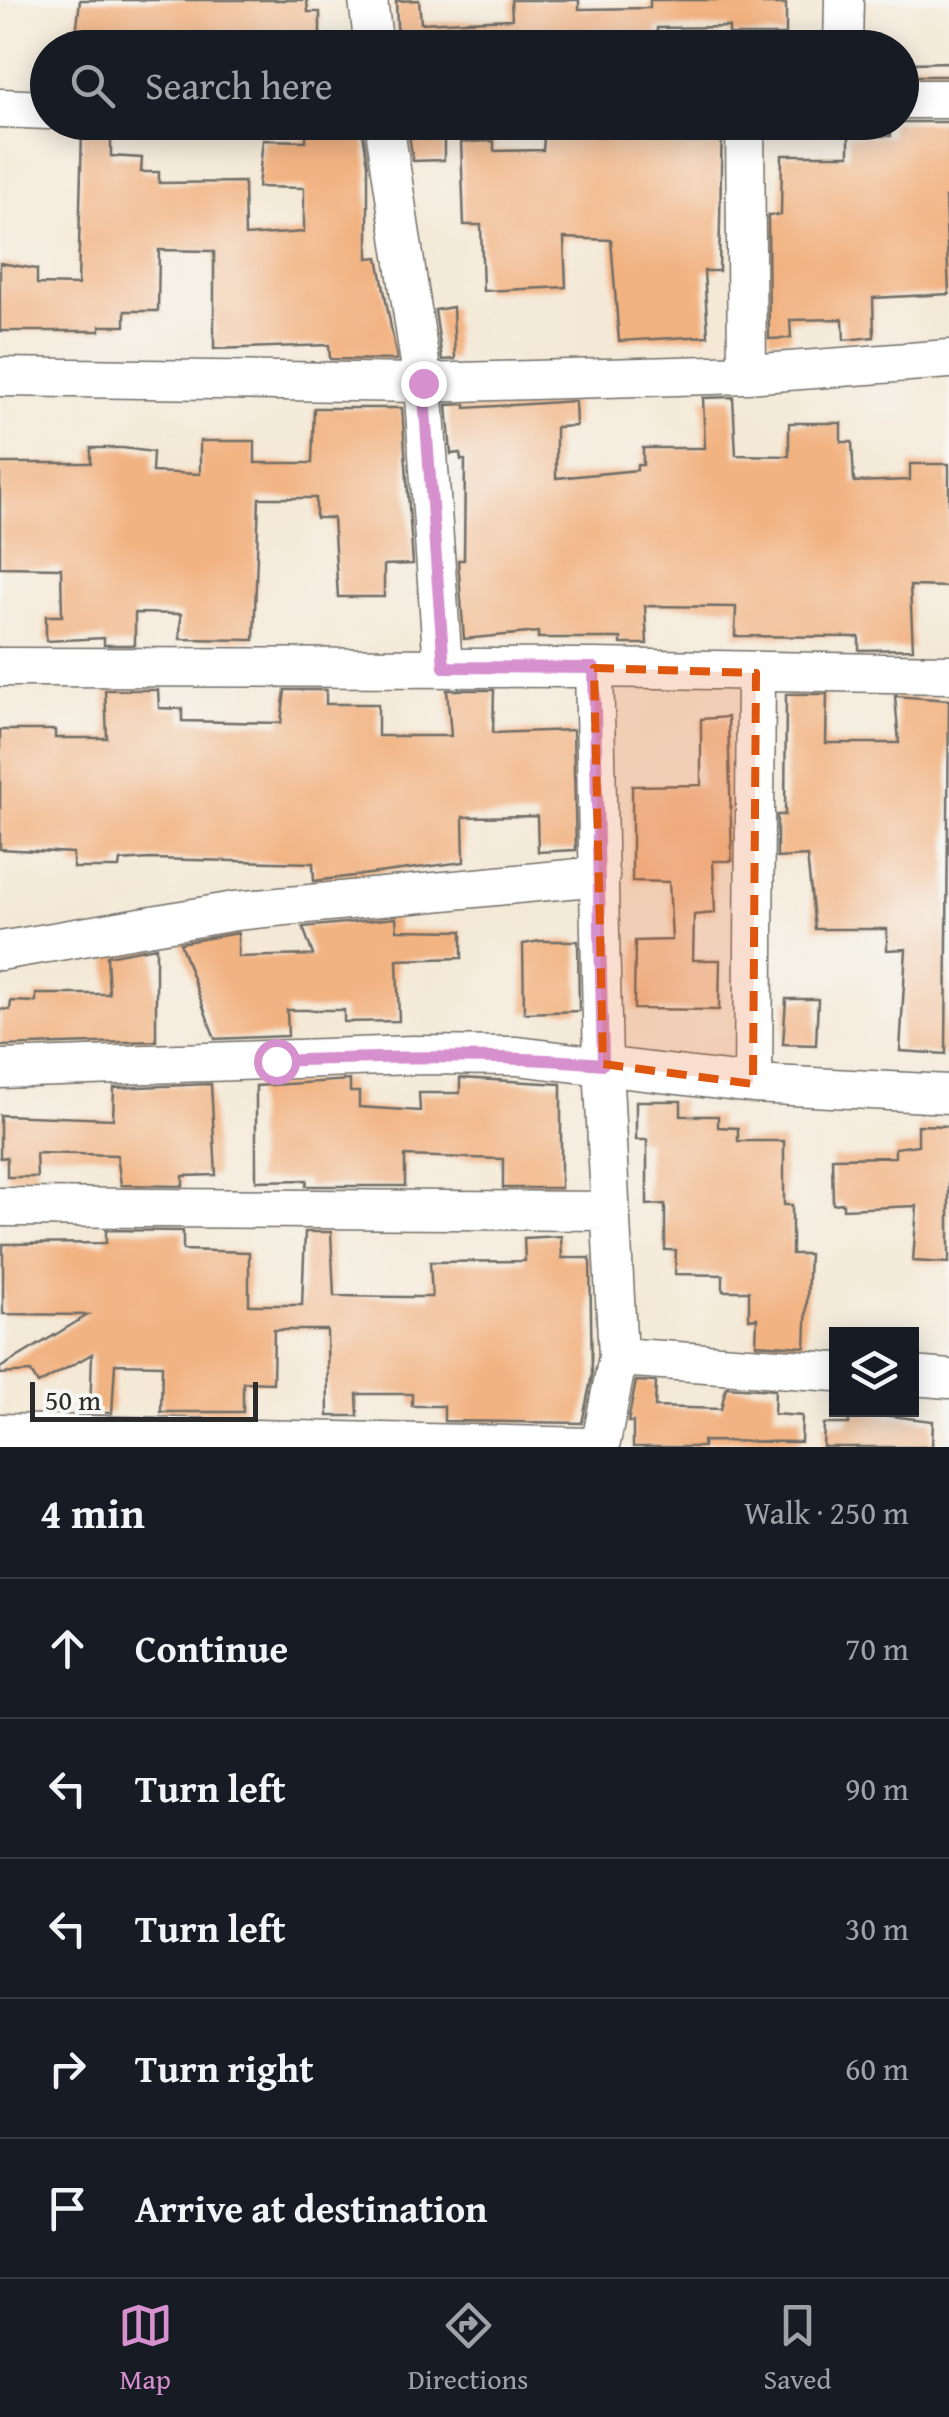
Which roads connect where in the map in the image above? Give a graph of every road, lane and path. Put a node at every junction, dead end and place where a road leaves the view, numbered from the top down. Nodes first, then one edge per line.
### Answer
1 (368, 0) edge
2 (844, 0) edge
3 (372, 30) edge
4 (843, 30) edge
5 (919, 99) edge
6 (949, 99) edge
7 (0, 108) edge
8 (30, 109) edge
9 (387, 140) edge
10 (745, 140) edge
11 (949, 360) edge
12 (748, 374) junction
13 (0, 377) edge
14 (423, 383) junction
15 (0, 667) edge
16 (444, 667) junction
17 (594, 668) junction
18 (756, 673) junction
19 (949, 674) edge
20 (600, 876) junction
21 (0, 951) edge
22 (603, 1064) junction
23 (0, 1069) edge
24 (753, 1084) junction
25 (949, 1094) edge
26 (0, 1207) edge
27 (609, 1211) junction
28 (618, 1358) junction
29 (829, 1372) edge
30 (919, 1377) edge
31 (949, 1379) edge
32 (0, 1433) edge
33 (249, 1442) edge
34 (590, 1447) edge
35 (600, 1447) edge

1 - 3 street
2 - 4 street
5 - 6 street
7 - 8 street
9 - 14 street
10 - 12 street
11 - 12 street
12 - 14 street
13 - 14 street
14 - 16 street
15 - 16 street
16 - 17 street
17 - 18 street
17 - 20 street
18 - 19 street
18 - 24 street
20 - 21 street
20 - 22 street
22 - 23 street
22 - 24 street
22 - 27 street
24 - 25 street
26 - 27 street
27 - 28 street
28 - 29 street
28 - 35 street
30 - 31 street
32 - 33 street
33 - 34 street

